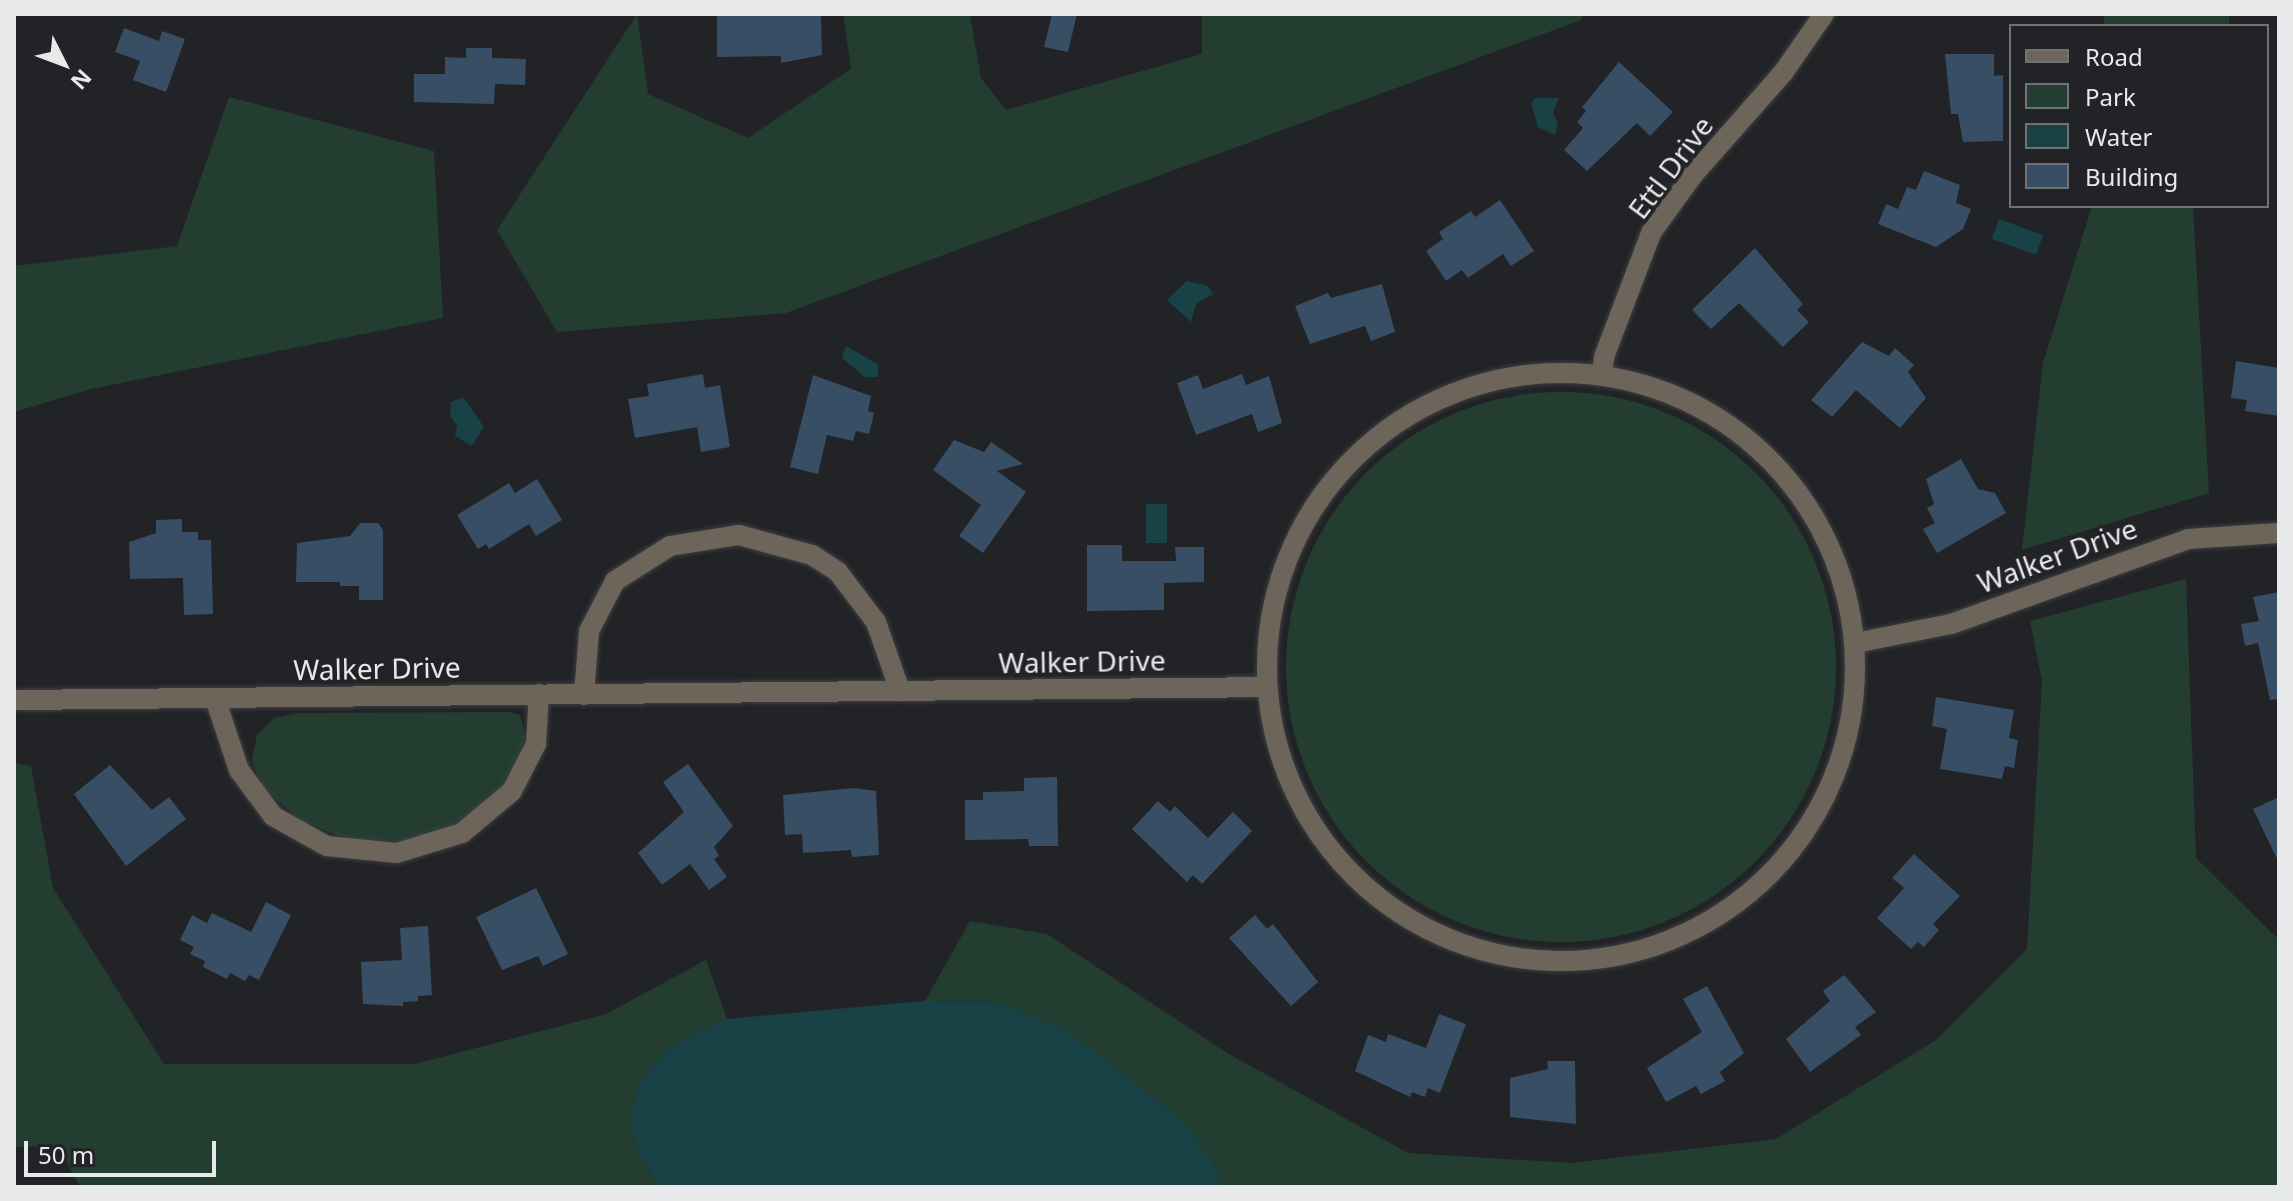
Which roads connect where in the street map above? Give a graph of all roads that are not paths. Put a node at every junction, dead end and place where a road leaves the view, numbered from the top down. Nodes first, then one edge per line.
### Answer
1 (1824, 14) edge
2 (1602, 376) junction
3 (2279, 533) edge
4 (1855, 643) junction
5 (1266, 687) junction
6 (900, 691) junction
7 (539, 694) junction
8 (584, 695) junction
9 (215, 698) junction
10 (14, 700) edge

1 - 2 street, Ettl Drive
2 - 4 street
2 - 5 street
3 - 4 street, Walker Drive
4 - 5 street
5 - 6 street, Walker Drive
6 - 8 street, Walker Drive
6 - 8 street
7 - 8 street, Walker Drive
7 - 9 street, Walker Drive
7 - 9 street
9 - 10 street, Walker Drive

